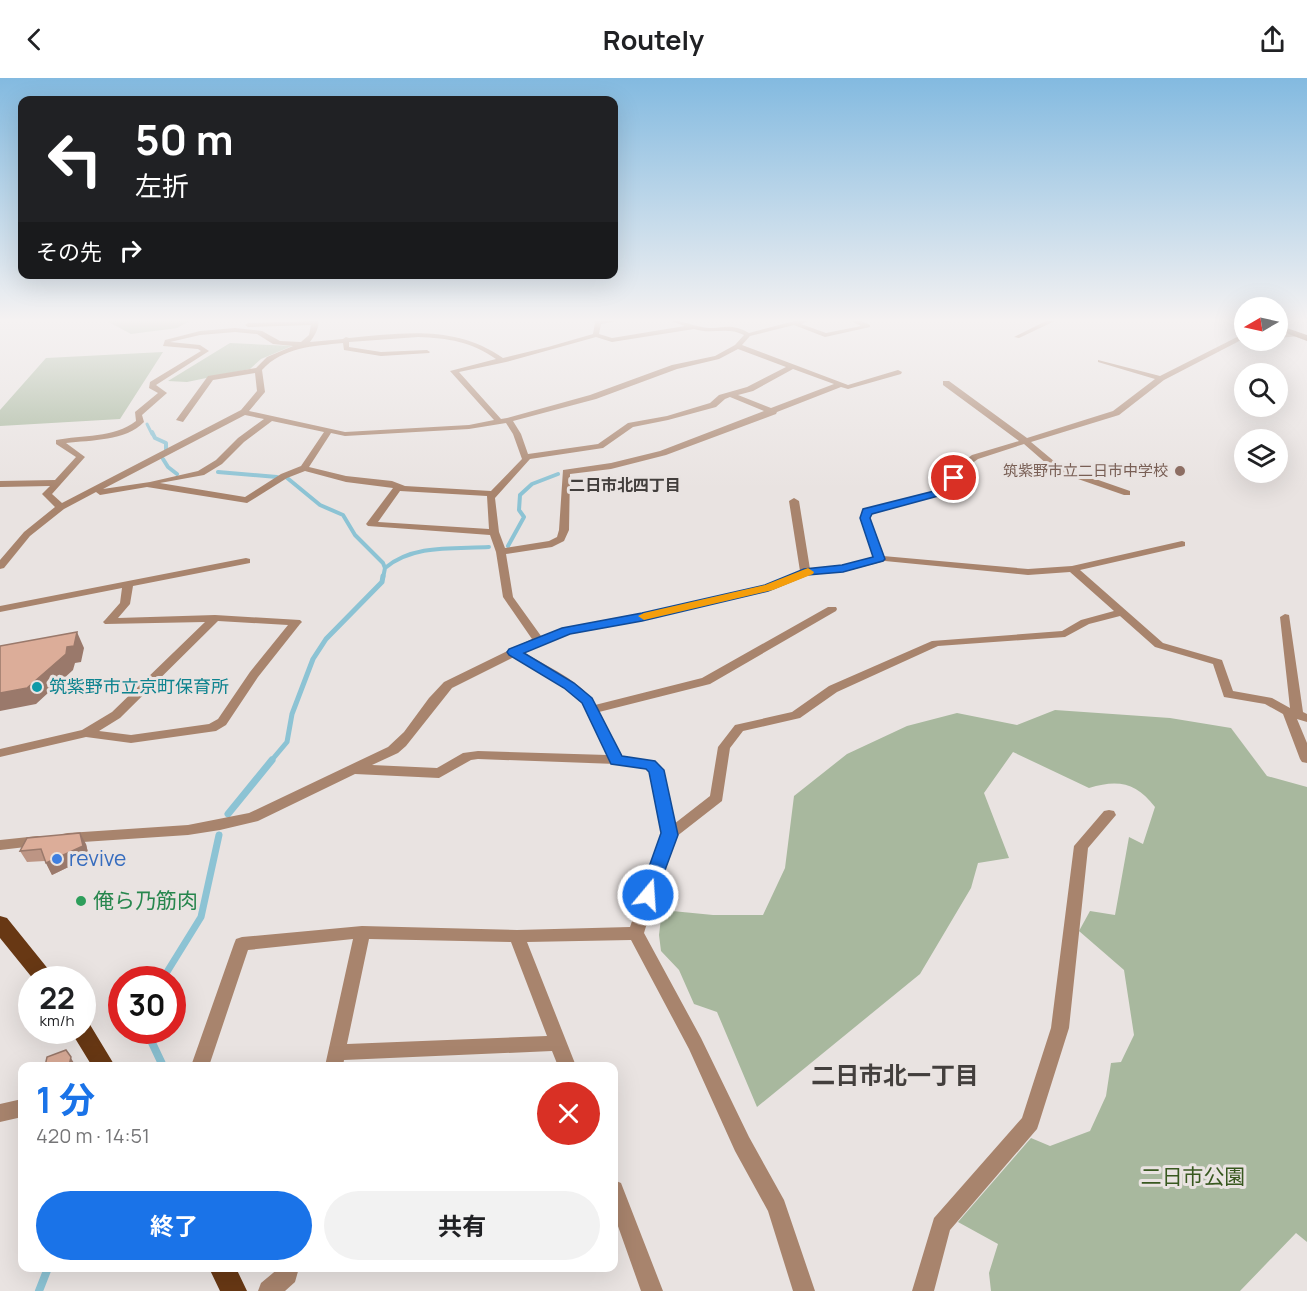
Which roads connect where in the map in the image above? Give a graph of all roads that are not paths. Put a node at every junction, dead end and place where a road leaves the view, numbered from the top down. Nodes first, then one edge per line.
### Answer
1 (166, 376) edge
2 (225, 376) edge
3 (259, 376) edge
4 (459, 376) edge
5 (652, 376) edge
6 (775, 376) edge
7 (819, 376) edge
8 (886, 376) edge
9 (1153, 376) edge
10 (1166, 376) edge
11 (1161, 378) junction
12 (946, 383) dead end
13 (841, 384) junction
14 (729, 394) junction
15 (244, 412) junction
16 (773, 412) junction
17 (272, 417) junction
18 (180, 420) dead end
19 (504, 421) junction
20 (328, 432) junction
21 (1025, 441) junction
22 (525, 457) junction
23 (304, 468) junction
24 (57, 483) junction
25 (0, 484) edge
26 (147, 484) junction
27 (398, 487) junction
28 (1127, 493) dead end
29 (87, 494) junction
30 (494, 494) junction
31 (794, 501) dead end
32 (61, 507) junction
33 (494, 532) junction
34 (1182, 544) dead end
35 (501, 552) junction
36 (879, 559) junction
37 (246, 561) dead end
38 (0, 566) edge
39 (1072, 569) junction
40 (804, 572) junction
41 (128, 584) junction
42 (0, 609) edge
43 (832, 609) dead end
44 (1120, 613) junction
45 (1285, 617) dead end
46 (215, 618) junction
47 (539, 640) junction
48 (514, 652) junction
49 (592, 710) junction
50 (1297, 715) edge
51 (86, 733) junction
52 (0, 753) edge
53 (1307, 759) edge
54 (616, 760) junction
55 (353, 769) junction
56 (1109, 815) dead end
57 (669, 835) junction
58 (0, 845) edge
59 (0, 924) edge
60 (362, 932) junction
61 (636, 933) junction
62 (518, 936) junction
63 (35, 966) edge
64 (558, 1043) junction
65 (90, 1044) edge
66 (335, 1059) edge
67 (101, 1062) edge
68 (201, 1062) edge
69 (565, 1062) edge
70 (18, 1109) edge
71 (0, 1113) edge
72 (618, 1201) edge
73 (224, 1272) edge
74 (289, 1272) edge
75 (234, 1291) edge
76 (269, 1291) edge
77 (652, 1291) edge
78 (804, 1291) edge
79 (923, 1291) edge

1 - 24 street
2 - 18 street
3 - 15 street
4 - 19 street
5 - 19 street
6 - 14 street
7 - 13 street
8 - 13 street
9 - 11 street
10 - 11 street
11 - 21 street
12 - 21 street
13 - 16 street
14 - 16 street
14 - 22 street
15 - 17 street
15 - 29 street
16 - 35 street
17 - 20 street
17 - 26 street
19 - 20 street
19 - 22 street
20 - 23 street
21 - 28 street
21 - 36 street
22 - 30 street
23 - 26 street
23 - 27 street
24 - 25 street
24 - 32 street
26 - 29 street
27 - 30 street
27 - 33 street
29 - 32 street
30 - 33 street
31 - 40 street
32 - 38 street
33 - 35 street
34 - 39 street
35 - 47 street
36 - 39 street
36 - 40 street
37 - 41 street
39 - 44 street
40 - 47 street
41 - 42 street
41 - 46 street
43 - 49 street
44 - 50 street
44 - 57 street
45 - 50 street
46 - 51 street
46 - 51 street
47 - 48 street
48 - 49 street
48 - 55 street
49 - 54 street
50 - 53 street
51 - 52 street
54 - 55 street
54 - 57 street
55 - 58 street
56 - 79 street
57 - 61 street
59 - 63 main road
60 - 62 street
60 - 66 street
60 - 68 street
61 - 62 street
61 - 78 street
62 - 64 street
64 - 66 street
64 - 69 street
65 - 67 main road
70 - 71 street
72 - 77 street
73 - 75 main road
74 - 76 street

